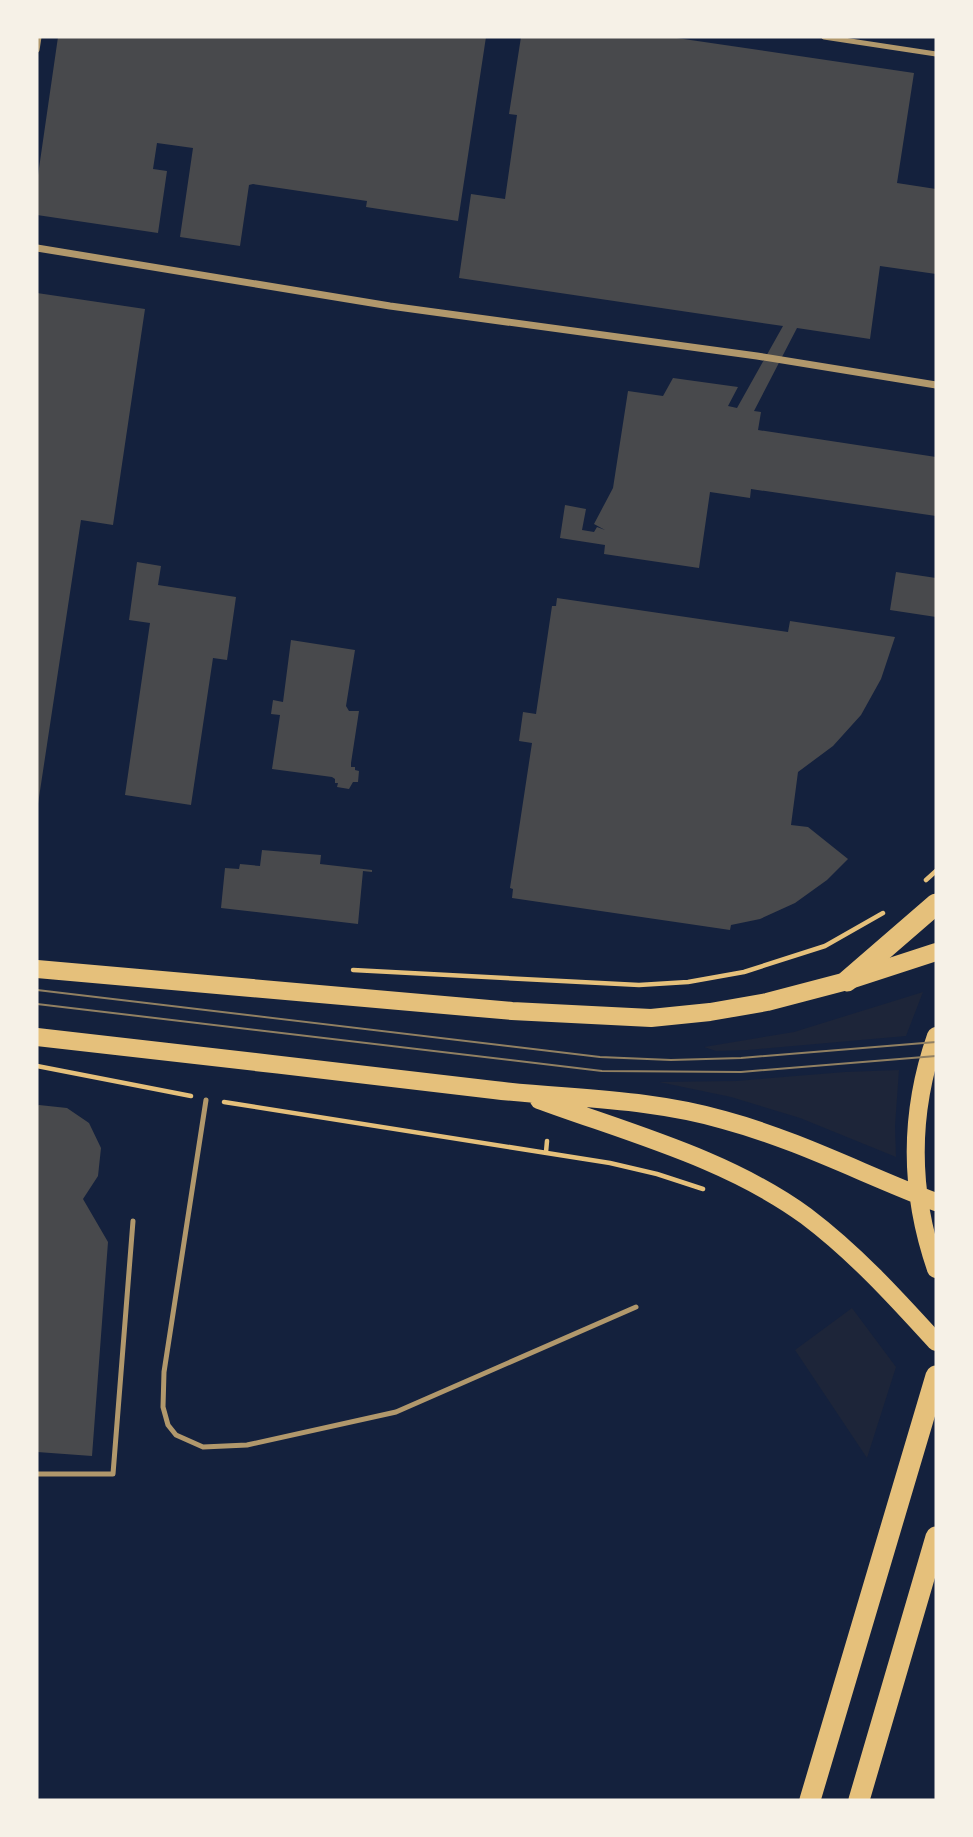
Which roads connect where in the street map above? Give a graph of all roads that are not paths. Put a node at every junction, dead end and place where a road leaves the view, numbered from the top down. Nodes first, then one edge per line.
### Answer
1 (39, 37) edge
2 (824, 37) edge
3 (37, 50) edge
4 (936, 54) edge
5 (37, 248) edge
6 (936, 385) edge
7 (936, 904) edge
8 (936, 952) edge
9 (37, 969) edge
10 (847, 981) junction
11 (936, 1036) edge
12 (37, 1037) edge
13 (519, 1093) junction
14 (206, 1100) road end
15 (918, 1195) junction
16 (936, 1202) edge
17 (133, 1221) dead end
18 (936, 1269) edge
19 (636, 1307) dead end
20 (936, 1342) edge
21 (936, 1376) edge
22 (37, 1474) edge
23 (936, 1537) edge
24 (810, 1800) edge
25 (859, 1800) edge

1 - 3 lane
2 - 4 lane
5 - 6 street
7 - 10 highway
8 - 10 main road
9 - 10 main road
11 - 15 main road
12 - 13 main road
13 - 15 main road
13 - 20 main road
14 - 19 lane
15 - 16 main road
15 - 18 main road
17 - 22 lane
21 - 24 highway
23 - 25 highway

